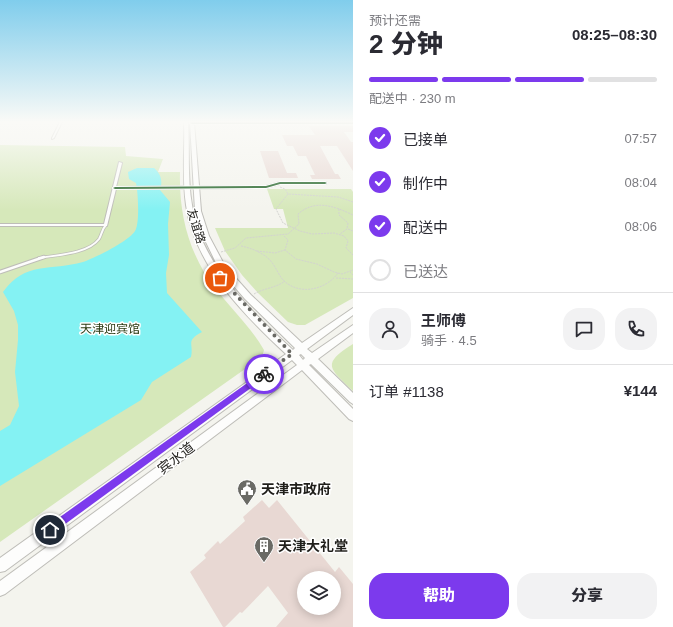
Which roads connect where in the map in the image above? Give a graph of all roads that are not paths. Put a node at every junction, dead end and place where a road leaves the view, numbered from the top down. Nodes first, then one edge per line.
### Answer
1 (187, 151) edge
2 (194, 151) edge
3 (120, 163) dead end
4 (325, 183) dead end
5 (188, 187) junction
6 (196, 187) junction
7 (115, 188) junction
8 (0, 225) edge
9 (106, 225) junction
10 (0, 272) edge
11 (353, 310) edge
12 (353, 328) edge
13 (301, 348) junction
14 (292, 354) junction
15 (312, 358) junction
16 (302, 364) junction
17 (353, 399) edge
18 (353, 416) edge
19 (0, 566) edge
20 (0, 589) edge

1 - 5 main road, 友谊路
2 - 6 main road, 友谊路
3 - 7 street
4 - 6 street
5 - 6 street
5 - 7 street
5 - 14 main road, 友谊路
6 - 13 main road, 友谊路
7 - 9 street
8 - 9 street
9 - 10 lane
11 - 13 main road, 宾水道
12 - 15 main road, 宾水道
13 - 14 main road, 宾水道
13 - 15 main road, 友谊路
14 - 16 main road, 友谊路
14 - 19 main road, 宾水道
15 - 16 main road, 宾水道
15 - 17 main road, 友谊路
16 - 18 main road, 友谊路
16 - 20 main road, 宾水道

